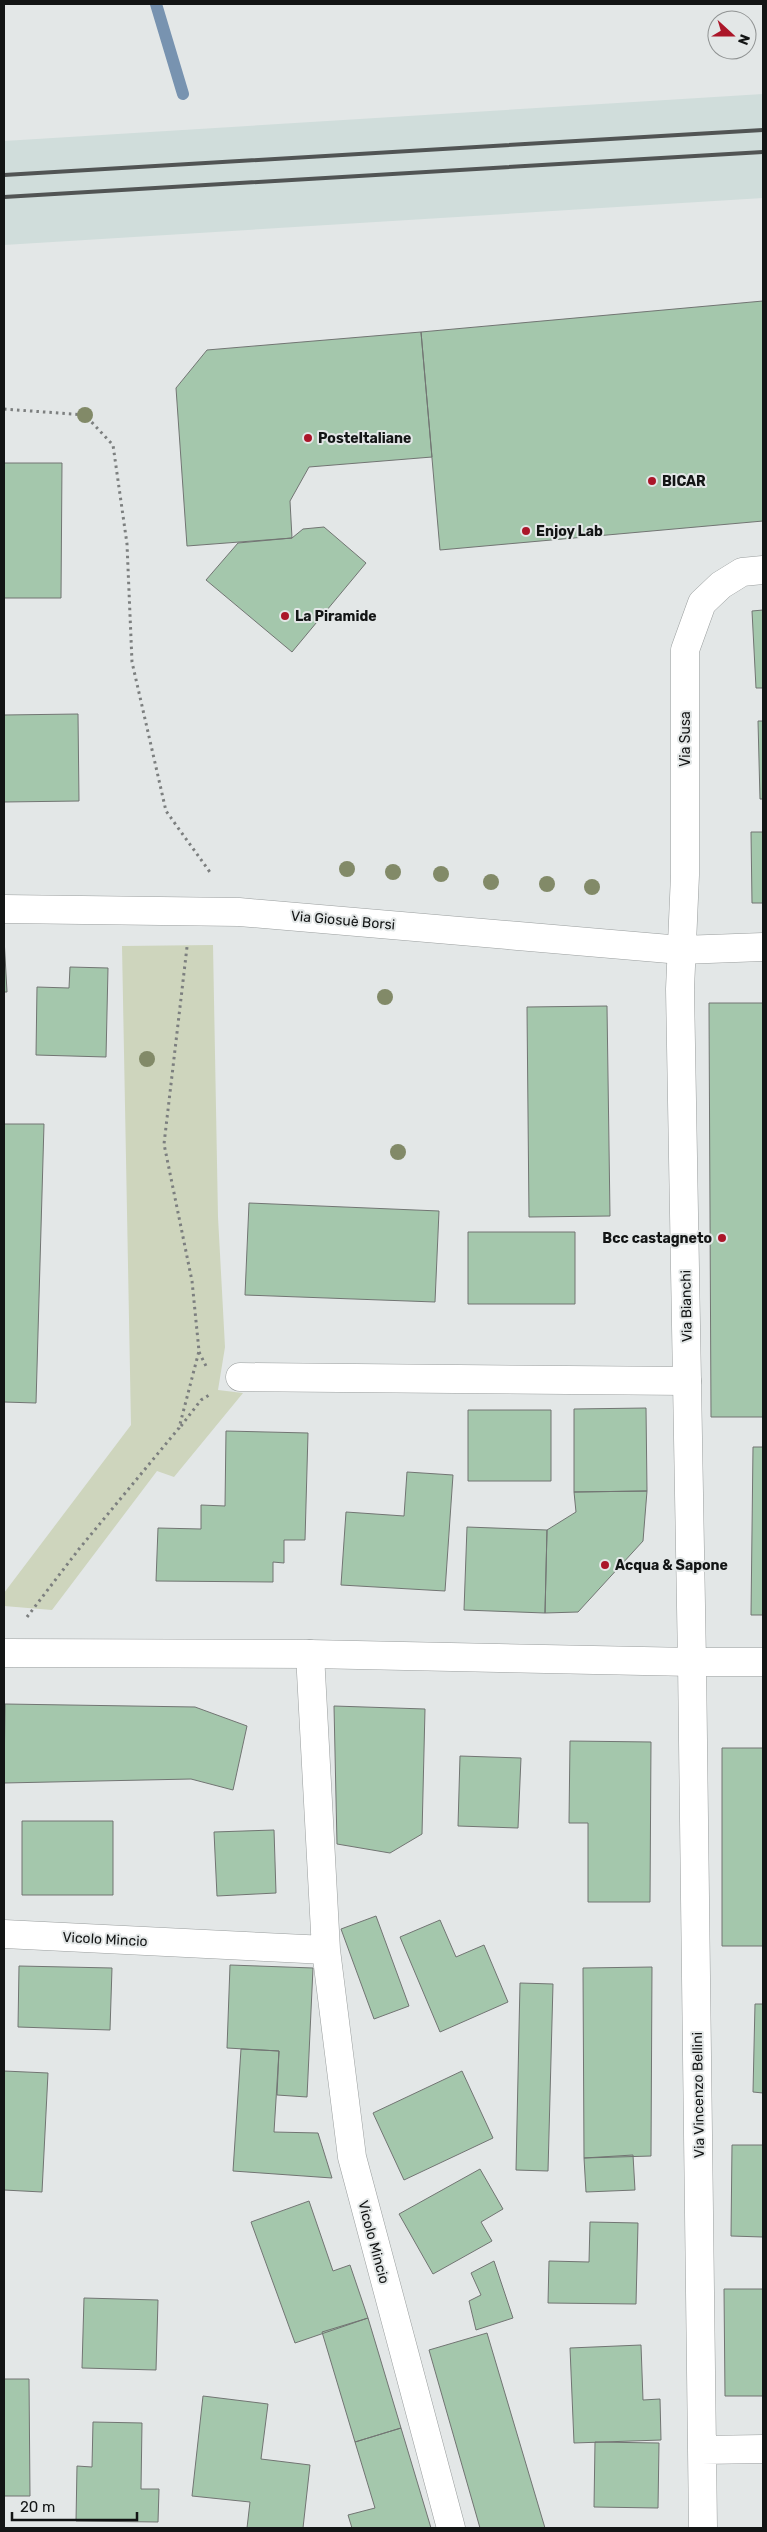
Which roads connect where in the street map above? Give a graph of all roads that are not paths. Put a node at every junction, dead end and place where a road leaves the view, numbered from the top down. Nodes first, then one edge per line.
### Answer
1 (763, 570) edge
2 (4, 909) edge
3 (763, 947) edge
4 (681, 950) junction
5 (240, 1377) road end
6 (687, 1381) junction
7 (4, 1653) edge
8 (310, 1654) junction
9 (692, 1662) junction
10 (763, 1662) edge
11 (4, 1934) edge
12 (326, 1950) junction
13 (763, 2449) edge
14 (702, 2450) junction
15 (451, 2528) edge
16 (703, 2528) edge

1 - 4 street, Via Susa
2 - 4 street, Via Giosuè Borsi
3 - 4 street, Via Giosuè Borsi
4 - 6 street, Via Bianchi
5 - 6 street
6 - 9 street, Via Bianchi
7 - 8 street
8 - 9 street
8 - 12 street, Vicolo Mincio
9 - 10 street
9 - 14 street, Via Vincenzo Bellini
11 - 12 street, Vicolo Mincio
12 - 15 street, Vicolo Mincio
13 - 14 street
14 - 16 street, Via Vincenzo Bellini

